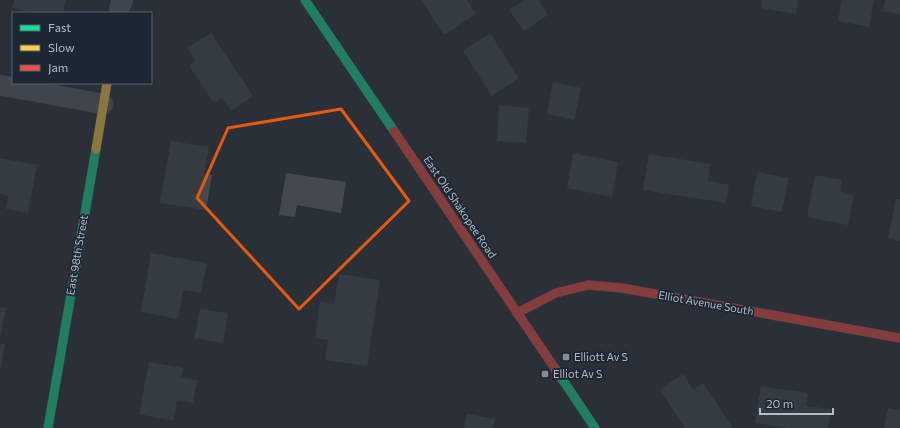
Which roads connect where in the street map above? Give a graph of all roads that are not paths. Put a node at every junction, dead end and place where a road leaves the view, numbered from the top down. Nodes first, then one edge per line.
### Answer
1 (123, 0) edge
2 (305, 0) edge
3 (119, 12) edge
4 (107, 84) edge
5 (0, 85) edge
6 (103, 104) junction
7 (517, 313) junction
8 (900, 338) edge
9 (48, 428) edge
10 (595, 428) edge

1 - 3 street
2 - 7 street, East Old Shakopee Road
4 - 6 street, East 98th Street
5 - 6 street
6 - 9 street, East 98th Street
7 - 8 street, Elliot Avenue South
7 - 10 street, East Old Shakopee Road

